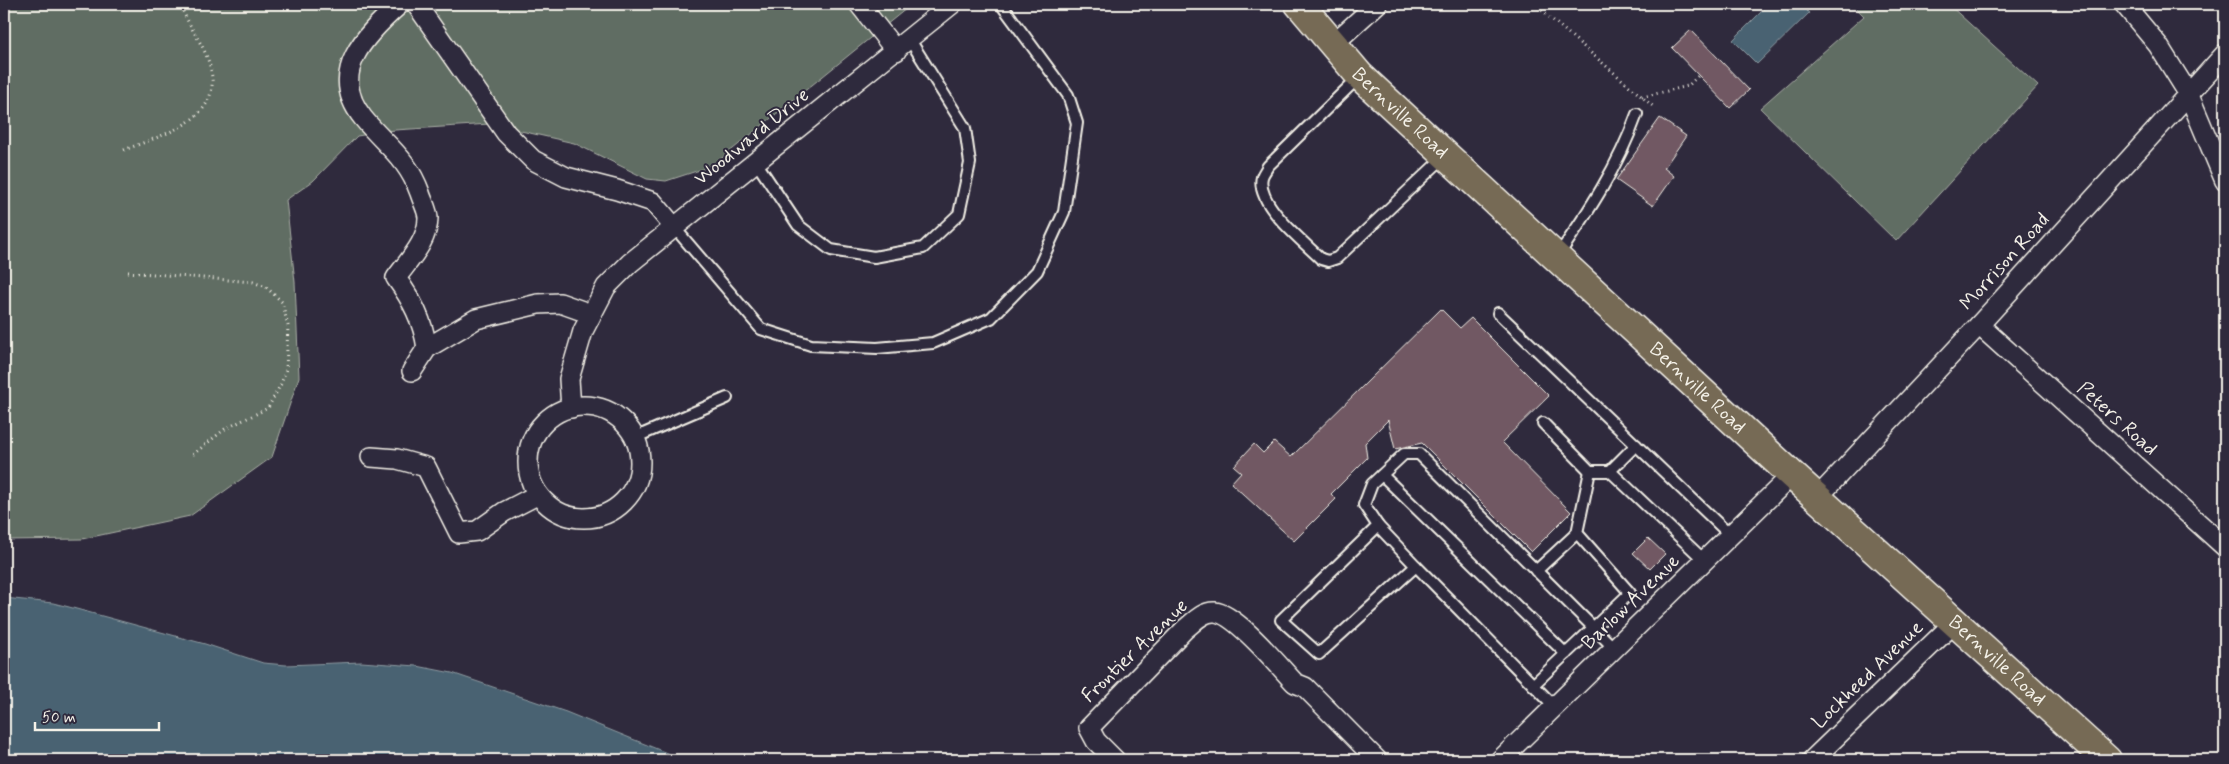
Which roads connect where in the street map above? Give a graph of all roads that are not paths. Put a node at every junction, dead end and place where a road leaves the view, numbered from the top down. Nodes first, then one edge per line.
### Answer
1 (400, 4) edge
2 (416, 4) edge
3 (859, 4) edge
4 (952, 4) edge
5 (1001, 4) edge
6 (1300, 4) edge
7 (1378, 4) edge
8 (2124, 4) edge
9 (903, 45) junction
10 (1332, 45) junction
11 (2225, 54) edge
12 (1360, 76) junction
13 (2188, 93) junction
14 (1636, 114) dead end
15 (1446, 155) junction
16 (756, 162) junction
17 (2225, 181) edge
18 (674, 227) junction
19 (1556, 258) junction
20 (1498, 313) dead end
21 (591, 314) junction
22 (1979, 325) junction
23 (427, 348) junction
24 (412, 370) dead end
25 (727, 398) dead end
26 (571, 408) junction
27 (1543, 424) dead end
28 (634, 438) junction
29 (1636, 445) junction
30 (372, 457) dead end
31 (1590, 471) junction
32 (1610, 471) junction
33 (1382, 475) junction
34 (1792, 475) junction
35 (537, 495) junction
36 (1817, 498) junction
37 (1378, 526) junction
38 (1577, 533) junction
39 (1730, 536) junction
40 (2225, 547) edge
41 (1705, 561) junction
42 (1416, 566) junction
43 (1536, 571) junction
44 (1955, 622) junction
45 (1594, 628) junction
46 (1615, 649) junction
47 (1566, 654) junction
48 (1533, 685) junction
49 (1555, 707) junction
50 (1115, 760) edge
51 (1377, 760) edge
52 (1500, 760) edge
53 (1812, 760) edge
54 (2107, 760) edge

1 - 23 street
2 - 18 street
3 - 9 street
4 - 9 street, Woodward Drive
5 - 18 lane
6 - 10 main road, Bernville Road
7 - 10 street
8 - 13 street
9 - 16 street, Woodward Drive
9 - 16 lane
10 - 12 main road, Bernville Road
11 - 13 street, Morrison Road
12 - 15 main road, Bernville Road
12 - 15 lane
13 - 17 street
13 - 22 street, Morrison Road
14 - 19 lane
15 - 19 main road, Bernville Road
16 - 18 street, Woodward Drive
18 - 21 street, Woodward Drive
19 - 34 main road, Bernville Road
20 - 29 lane
21 - 23 street
21 - 26 street, Woodward Drive
22 - 36 street, Morrison Road
22 - 40 street, Peters Road
23 - 24 street
25 - 28 lane
26 - 28 street
26 - 35 street
27 - 31 lane
28 - 35 street
29 - 32 lane
29 - 39 lane
30 - 35 street
31 - 32 lane
31 - 38 lane
32 - 41 lane
33 - 37 lane
33 - 43 lane
33 - 47 lane
34 - 36 main road, Bernville Road
34 - 39 street, Barlow Avenue
36 - 44 main road, Bernville Road
37 - 42 lane
37 - 42 lane
38 - 43 lane
38 - 45 lane
39 - 41 street, Barlow Avenue
41 - 46 street, Barlow Avenue
42 - 48 lane
43 - 45 lane
44 - 53 street, Lockheed Avenue
44 - 54 main road, Bernville Road
45 - 46 lane
45 - 47 lane
46 - 49 street, Barlow Avenue
47 - 48 lane
48 - 49 lane
49 - 52 street, Barlow Avenue
50 - 51 street, Frontier Avenue

